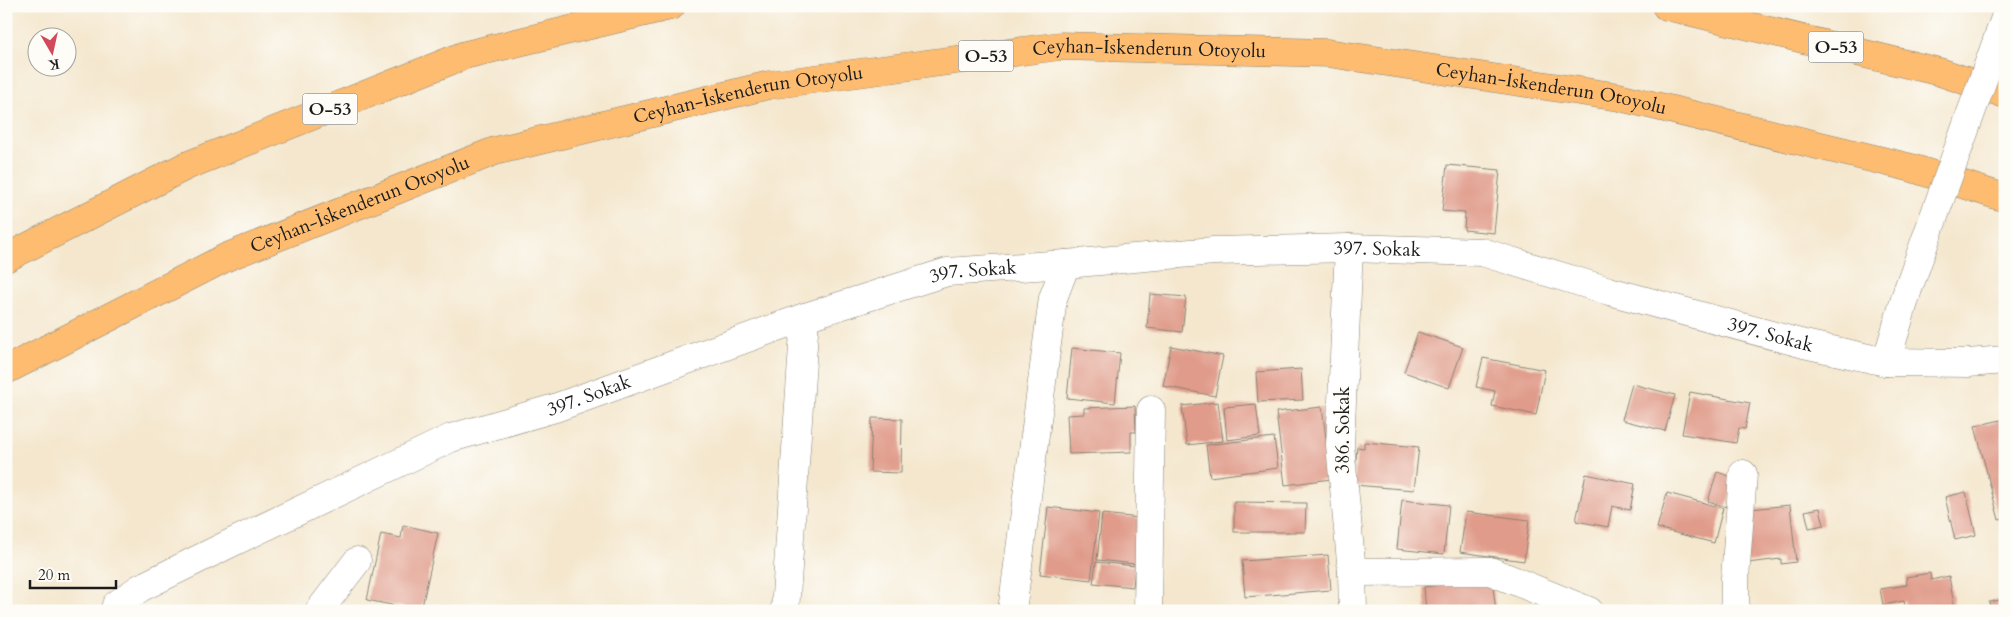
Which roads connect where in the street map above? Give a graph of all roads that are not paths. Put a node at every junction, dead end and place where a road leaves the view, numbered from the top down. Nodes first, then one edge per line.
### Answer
1 (671, 6) edge
2 (1666, 6) edge
3 (2005, 18) edge
4 (2005, 94) edge
5 (2005, 198) edge
6 (1349, 248) junction
7 (6, 258) edge
8 (1066, 264) junction
9 (805, 317) junction
10 (2005, 360) edge
11 (1886, 362) junction
12 (6, 370) edge
13 (1151, 410) dead end
14 (1743, 474) dead end
15 (356, 561) dead end
16 (1352, 572) junction
17 (123, 609) edge
18 (319, 611) edge
19 (786, 611) edge
20 (1012, 611) edge
21 (1148, 611) edge
22 (1354, 611) edge
23 (1588, 611) edge
24 (1735, 611) edge

1 - 7 highway, O-53
2 - 4 highway, O-53
3 - 11 street, bridge
5 - 12 highway, Ceyhan-İskenderun Otoyolu / O-53
6 - 8 street, 397. Sokak
6 - 11 street, 397. Sokak
6 - 16 street, 386. Sokak
8 - 9 street, 397. Sokak
8 - 20 street
9 - 17 street, 397. Sokak
9 - 19 street
10 - 11 street, 397. Sokak
13 - 21 street
14 - 24 street
15 - 18 street
16 - 22 street, 386. Sokak
16 - 23 street

